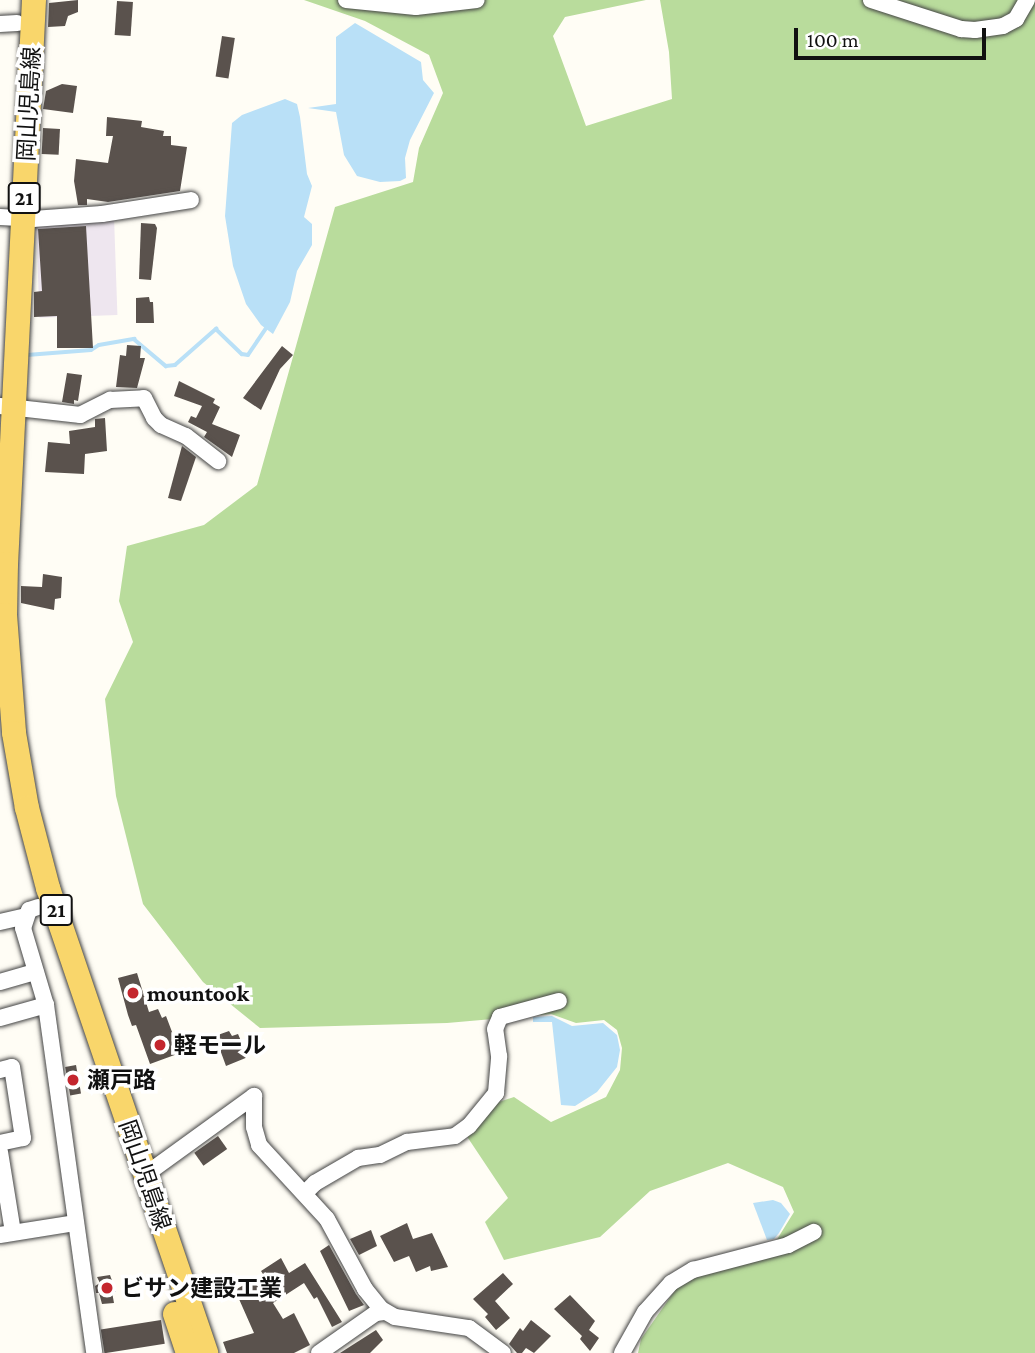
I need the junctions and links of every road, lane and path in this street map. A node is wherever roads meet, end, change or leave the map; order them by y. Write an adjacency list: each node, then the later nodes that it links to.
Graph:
1 (346, 0): 2 (street)
2 (477, 0)
3 (871, 0): 5 (street)
4 (1027, 0): 5 (street)
5 (913, 6)
6 (19, 8): 8 (main road, 岡山児島線 / 21)
7 (191, 200): 8 (street)
8 (10, 217): 9 (main road, 岡山児島線 / 21)
9 (5, 358): 10 (main road, 岡山児島線 / 21)
10 (7, 407): 11 (street); 12 (main road, 岡山児島線 / 21)
11 (218, 461)
12 (5, 485): 14 (main road, 岡山児島線 / 21)
13 (0, 752): 14 (main road, 岡山児島線 / 21)
14 (37, 901): 15 (street); 16 (street); 24 (main road, 岡山児島線 / 21)
15 (0, 922)
16 (36, 972): 17 (street); 19 (street)
17 (0, 982)
18 (559, 1001): 25 (street)
19 (46, 1005): 20 (street); 26 (street)
20 (0, 1017)
21 (0, 1070): 22 (street)
22 (0, 1143)
23 (0, 1152): 28 (street)
24 (135, 1161): 25 (street); 31 (main road, 岡山児島線 / 21); 32 (main road, 岡山児島線 / 21)
25 (304, 1193): 29 (street)
26 (76, 1223): 28 (street); 30 (street)
27 (814, 1232): 35 (street)
28 (7, 1234)
29 (384, 1312): 33 (street); 34 (street)
30 (94, 1353)
31 (188, 1353)
32 (206, 1353)
33 (319, 1353)
34 (503, 1353)
35 (622, 1353)

